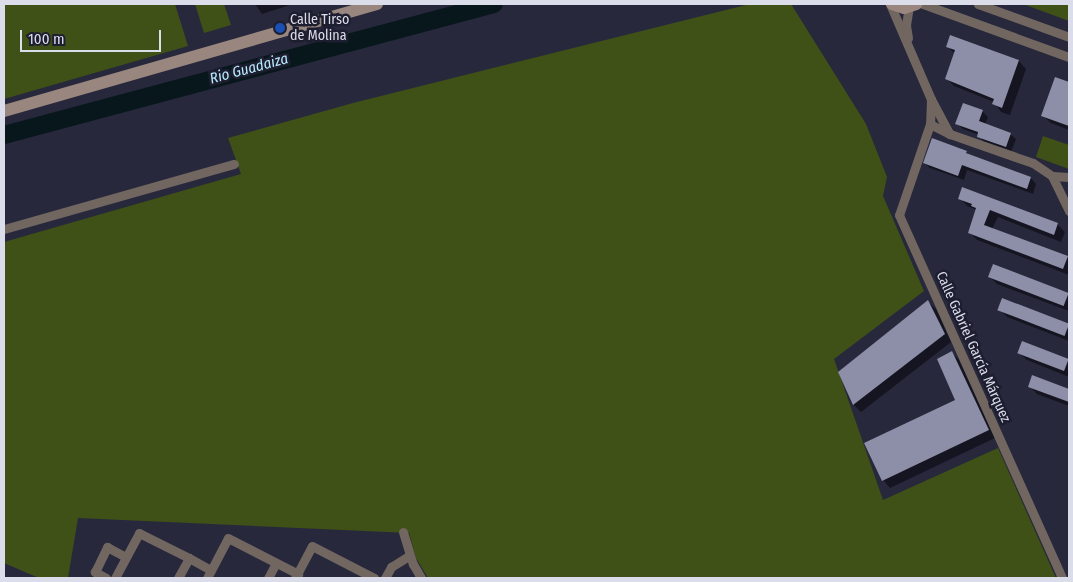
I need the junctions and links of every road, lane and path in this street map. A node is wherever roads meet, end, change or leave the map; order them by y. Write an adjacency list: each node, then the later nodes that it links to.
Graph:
1 (377, 4): 10 (street)
2 (891, 4): 5 (street); 7 (street)
3 (923, 4): 8 (street)
4 (978, 4): 6 (street)
5 (912, 6): 7 (street)
6 (1069, 37)
7 (909, 43): 9 (street)
8 (1069, 57)
9 (932, 99): 11 (street, Calle Gabriel García Márquez); 12 (street)
10 (4, 110)
11 (930, 124): 12 (street); 33 (street, Calle Gabriel García Márquez)
12 (950, 134): 14 (street)
13 (234, 164): 17 (street)
14 (1052, 176): 15 (street); 16 (street)
15 (1069, 177)
16 (1069, 210)
17 (4, 229)
18 (403, 532): 19 (street)
19 (410, 555): 31 (street); 32 (street)
20 (126, 557): 21 (street); 26 (street); 27 (street)
21 (188, 558): 23 (street); 28 (street)
22 (276, 563): 23 (street); 25 (street); 29 (street)
23 (209, 574)
24 (359, 575): 25 (street); 30 (street)
25 (296, 576)
26 (106, 578)
27 (116, 578)
28 (180, 578)
29 (268, 578)
30 (374, 578)
31 (385, 578)
32 (421, 578)
33 (1062, 578)

